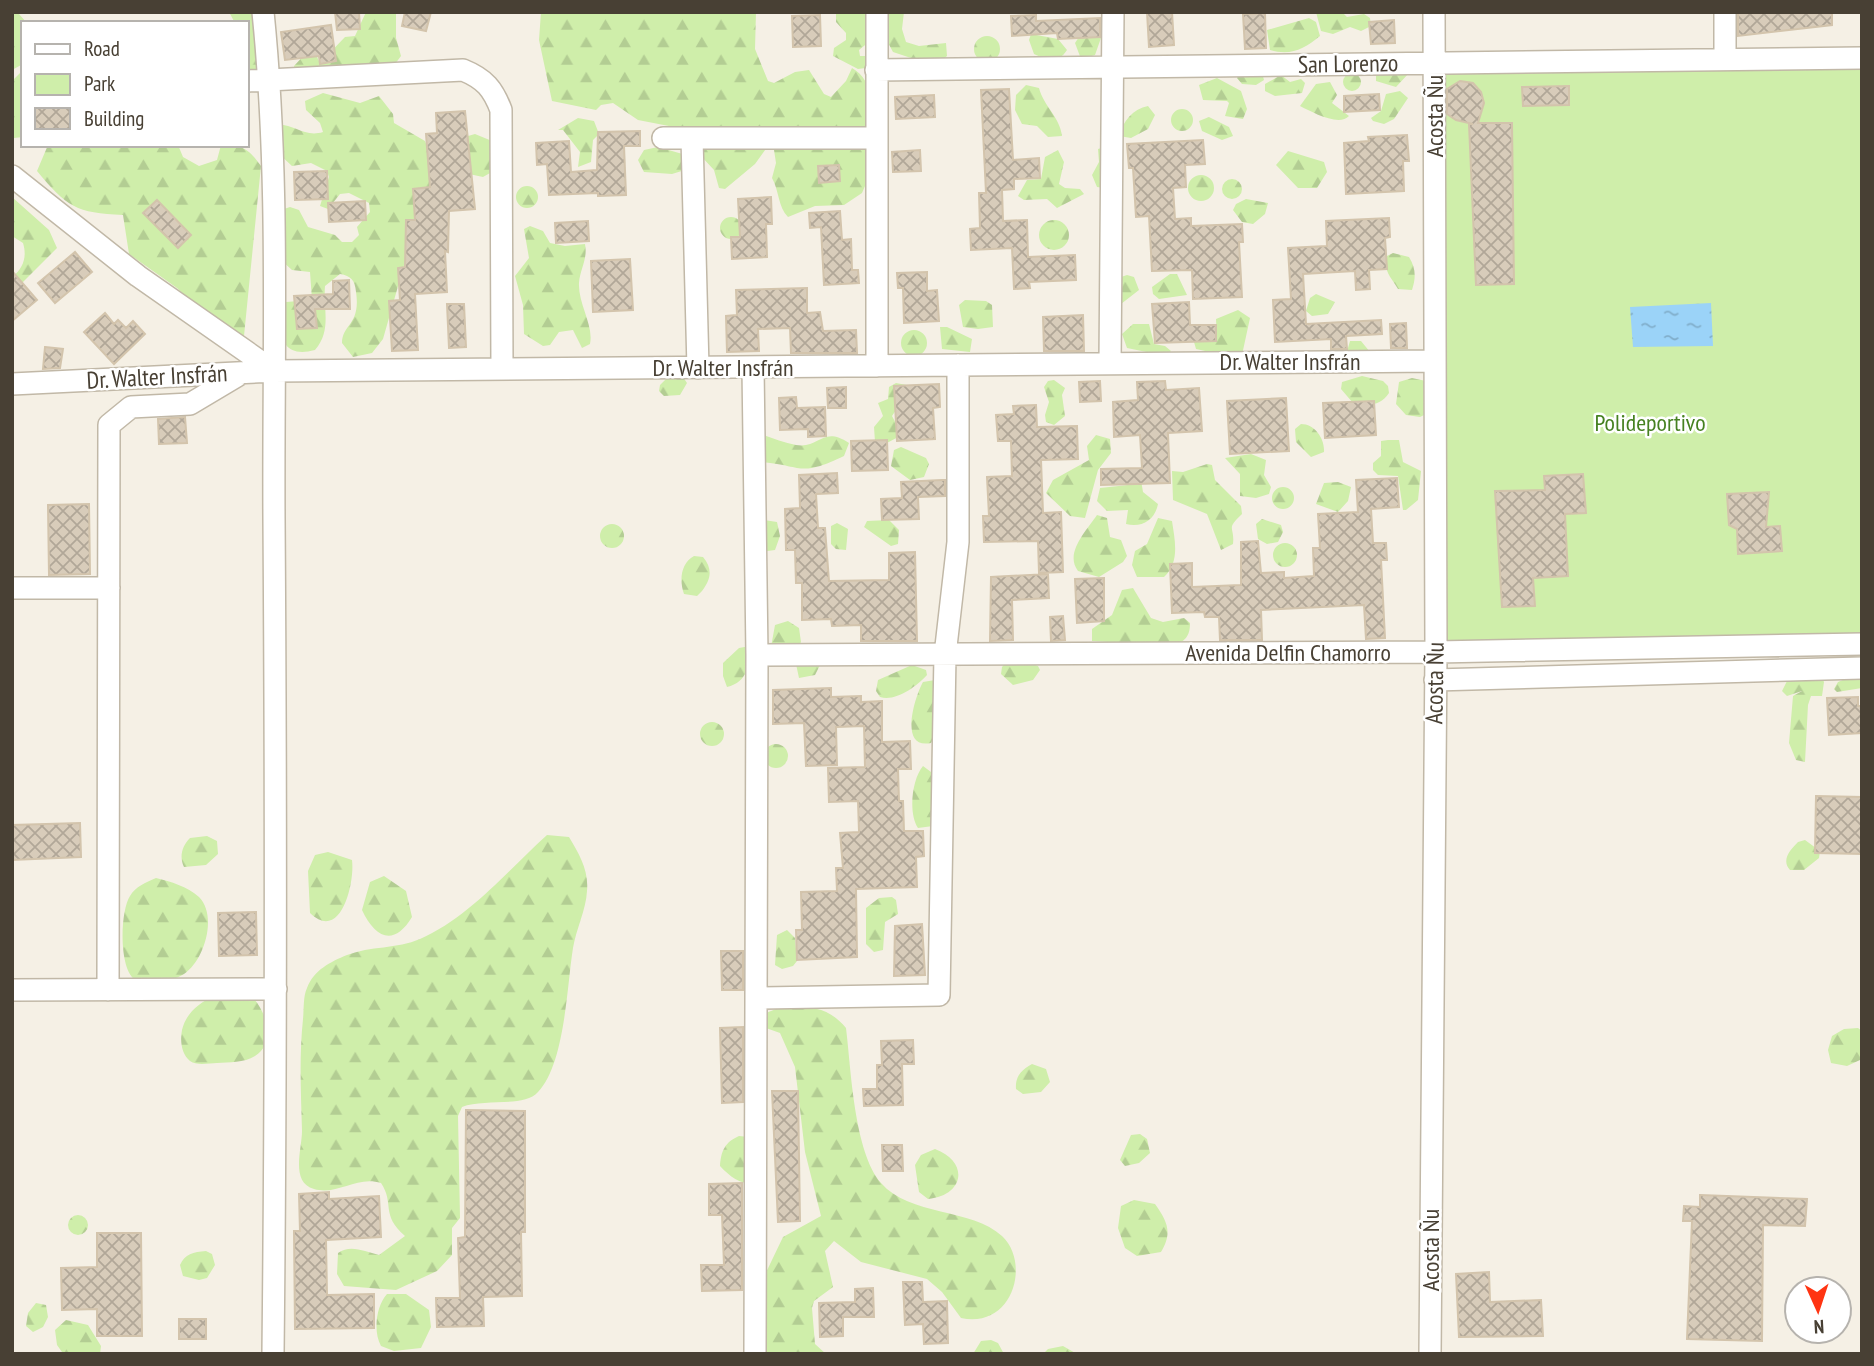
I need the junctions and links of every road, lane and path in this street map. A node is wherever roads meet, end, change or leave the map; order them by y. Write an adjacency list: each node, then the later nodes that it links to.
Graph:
1 (263, 12): 11 (street)
2 (877, 12): 10 (street)
3 (1113, 12): 9 (street)
4 (1434, 12): 8 (street, Acosta Ñu)
5 (1725, 12): 7 (street)
6 (1862, 58): 7 (street, San Lorenzo)
7 (1725, 59): 8 (street, San Lorenzo)
8 (1435, 62): 9 (street, San Lorenzo); 17 (street, Acosta Ñu)
9 (1112, 67): 10 (street, San Lorenzo); 18 (street)
10 (876, 70): 15 (street)
11 (270, 80): 12 (street); 23 (street); 24 (street)
12 (248, 81)
13 (663, 138): 14 (street)
14 (692, 138): 15 (street); 21 (street)
15 (877, 138): 20 (street)
16 (12, 176): 24 (street)
17 (1435, 361): 18 (street, Dr. Walter Insfrán); 30 (street, Acosta Ñu)
18 (1110, 363): 19 (street, Dr. Walter Insfrán)
19 (958, 365): 20 (street, Dr. Walter Insfrán); 31 (street)
20 (877, 366): 22 (street, Dr. Walter Insfrán)
21 (698, 368): 22 (street, Dr. Walter Insfrán); 23 (street, Dr. Walter Insfrán)
22 (753, 368): 32 (street)
23 (502, 369): 24 (street, Dr. Walter Insfrán)
24 (274, 371): 25 (street, Dr. Walter Insfrán); 35 (street)
25 (242, 373): 26 (street, Dr. Walter Insfrán); 28 (street)
26 (12, 384)
27 (12, 588): 28 (street)
28 (109, 588): 37 (street)
29 (1862, 644): 30 (street, Avenida Delfin Chamorro)
30 (1436, 652): 31 (street, Avenida Delfin Chamorro); 34 (street, Acosta Ñu)
31 (945, 655): 32 (street, Avenida Delfin Chamorro); 38 (street)
32 (757, 656): 38 (street)
33 (1862, 668): 34 (street)
34 (1435, 680): 41 (street, Acosta Ñu)
35 (276, 989): 37 (street); 39 (street)
36 (12, 990): 37 (street)
37 (108, 990)
38 (757, 998): 40 (street)
39 (273, 1354)
40 (755, 1354)
41 (1430, 1354)

